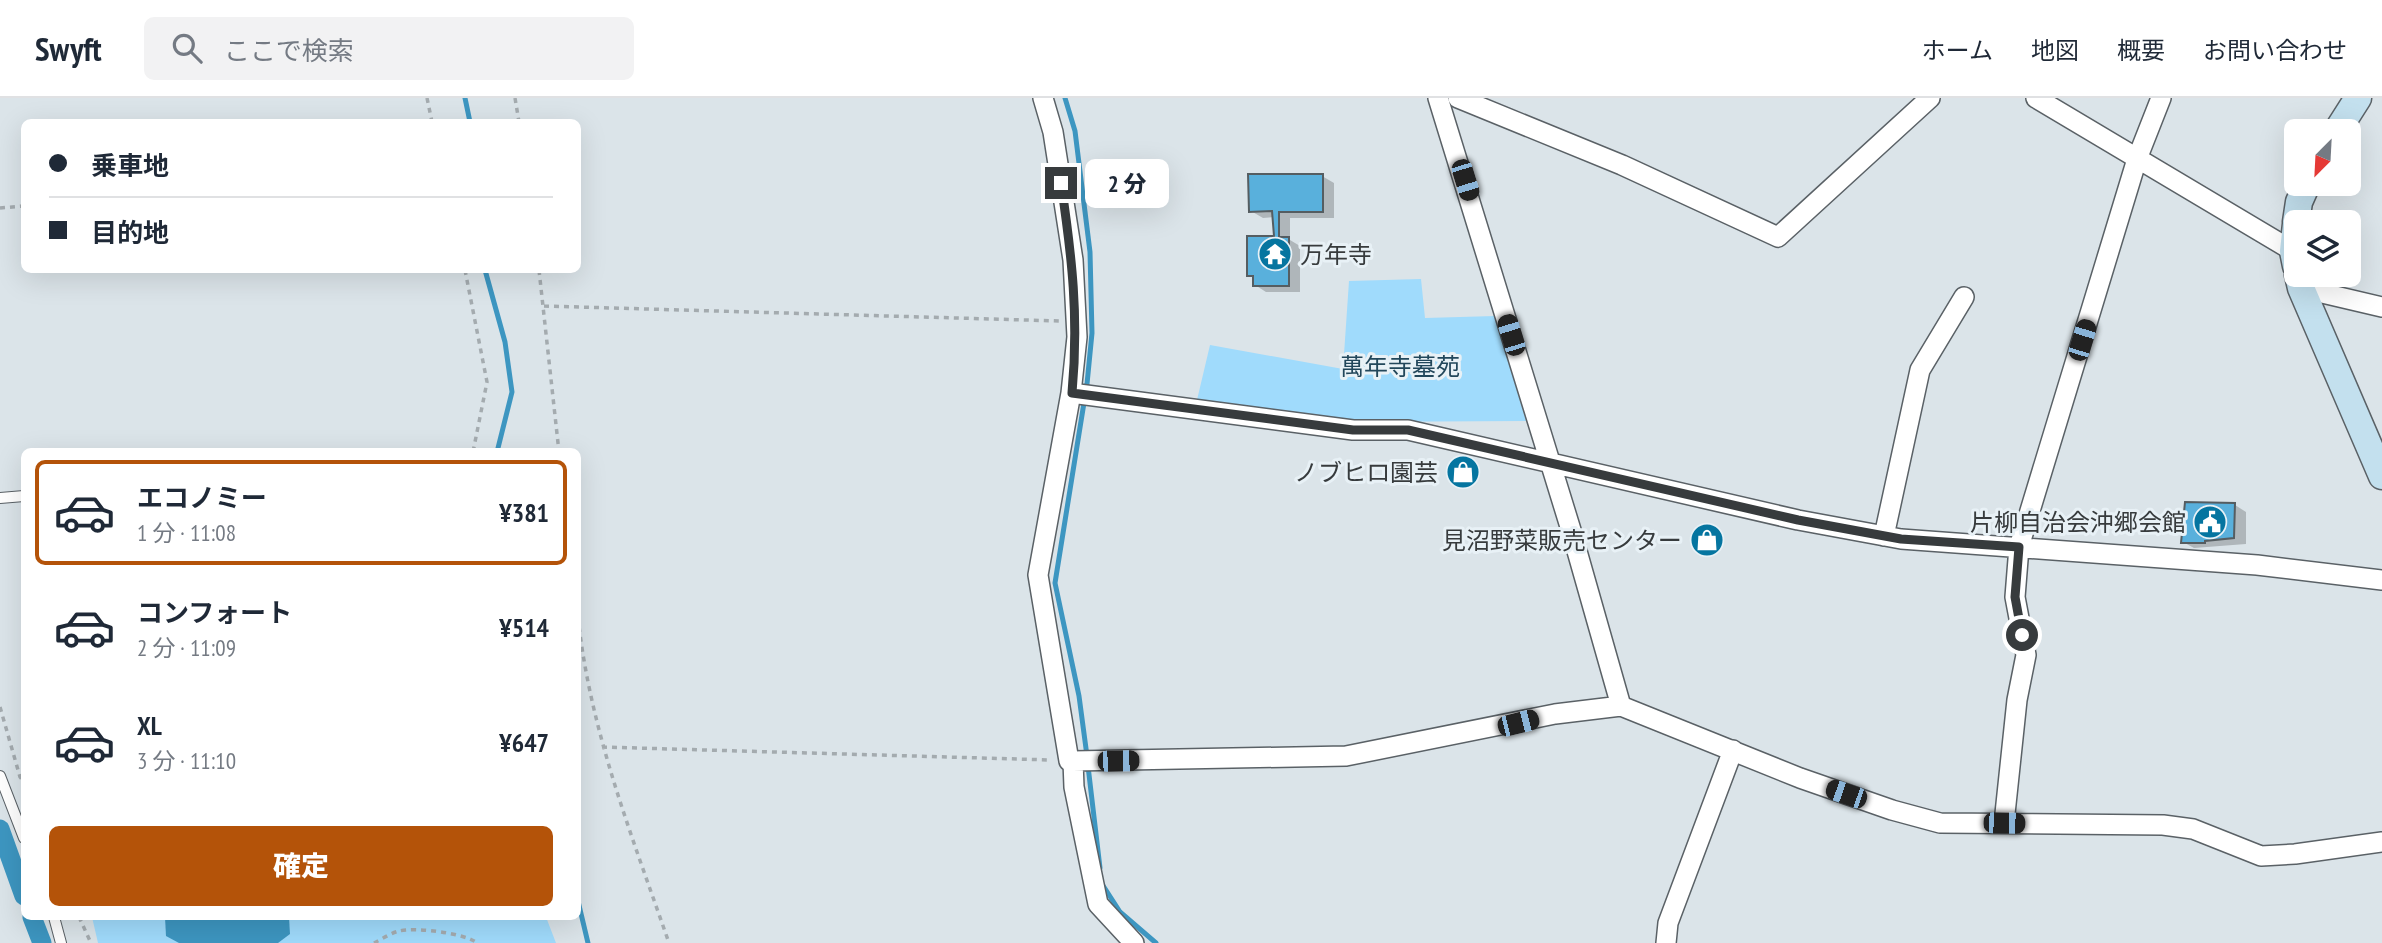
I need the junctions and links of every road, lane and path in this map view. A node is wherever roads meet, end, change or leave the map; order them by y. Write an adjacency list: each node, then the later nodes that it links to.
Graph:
1 (427, 98): 10 (path)
2 (515, 98): 11 (path)
3 (1043, 98): 24 (street)
4 (1438, 98): 28 (street)
5 (1458, 98): 6 (street)
6 (1930, 98)
7 (2036, 98): 13 (street)
8 (2161, 98): 13 (street)
9 (2358, 98): 12 (street)
10 (431, 119)
11 (518, 119)
12 (2345, 119)
13 (2137, 159): 16 (street); 33 (street)
14 (21, 206): 15 (path)
15 (0, 208)
16 (2284, 261)
17 (466, 273): 26 (path)
18 (539, 273): 22 (path)
19 (2304, 287): 29 (street)
20 (2336, 287): 23 (street)
21 (1964, 297): 32 (street)
22 (544, 306): 24 (path); 27 (path)
23 (2382, 307)
24 (1076, 321): 25 (street)
25 (1072, 393): 28 (street); 40 (street)
26 (474, 448)
27 (559, 448)
28 (1550, 464): 32 (street); 36 (street)
29 (2382, 476)
30 (21, 496): 31 (lane)
31 (0, 498)
32 (1884, 536): 33 (street)
33 (2019, 547): 34 (street); 43 (street)
34 (2382, 580)
35 (581, 648): 38 (path)
36 (1621, 706): 39 (street); 53 (street)
37 (0, 707): 42 (path)
38 (602, 747): 40 (path); 52 (path)
39 (1733, 750): 43 (street); 54 (street)
40 (1069, 761)
41 (0, 776): 44 (lane)
42 (21, 778)
43 (2004, 823): 45 (street)
44 (21, 830)
45 (2382, 842)
46 (55, 920): 48 (lane)
47 (80, 920): 49 (path)
48 (61, 943)
49 (91, 943)
50 (374, 943): 51 (path)
51 (477, 943)
52 (669, 943)
53 (1134, 943)
54 (1666, 943)

